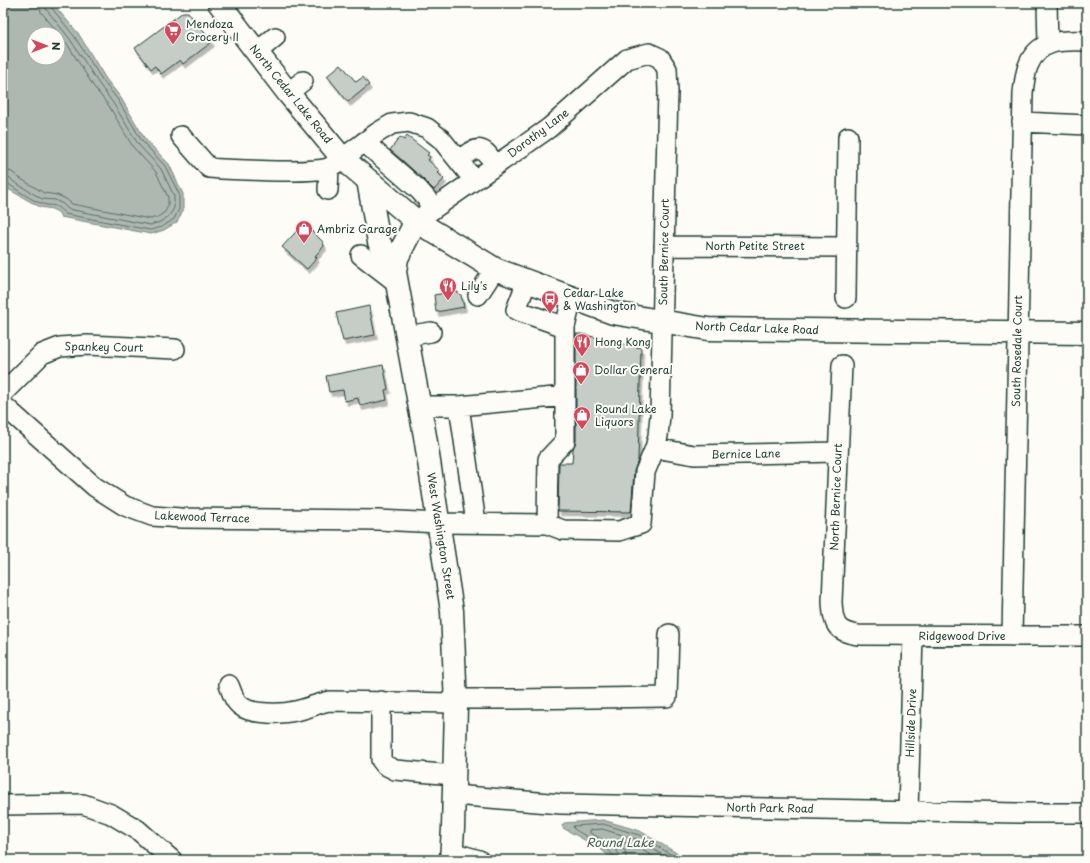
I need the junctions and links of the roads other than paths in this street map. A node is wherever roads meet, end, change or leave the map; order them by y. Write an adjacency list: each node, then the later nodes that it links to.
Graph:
1 (219, 3): 6 (main road, North Cedar Lake Road)
2 (1047, 3): 5 (street)
3 (275, 37): 6 (street)
4 (1087, 41): 5 (street)
5 (1048, 44): 8 (street, South Rosedale Court)
6 (257, 52): 14 (main road, North Cedar Lake Road)
7 (660, 58): 15 (street, Dorothy Lane); 20 (street, South Bernice Court)
8 (1022, 122): 9 (street); 32 (street, South Rosedale Court)
9 (1087, 125)
10 (181, 136): 14 (street)
11 (848, 137): 21 (street)
12 (364, 142): 13 (street); 14 (street); 19 (street)
13 (458, 161): 15 (street); 17 (street)
14 (335, 163): 16 (main road, North Cedar Lake Road); 18 (street)
15 (496, 165): 17 (street, Dorothy Lane)
16 (368, 180): 19 (main road, North Cedar Lake Road); 24 (main road)
17 (474, 180): 19 (street, Dorothy Lane)
18 (328, 190)
19 (424, 215): 23 (main road, North Cedar Lake Road); 24 (main road, West Washington Street)
20 (664, 246): 21 (street, North Petite Street); 29 (street, South Bernice Court)
21 (846, 247): 28 (street)
22 (361, 255): 24 (street)
23 (495, 269): 25 (main road, North Cedar Lake Road); 26 (street)
24 (395, 277): 34 (main road, West Washington Street)
25 (527, 281): 27 (main road, North Cedar Lake Road); 30 (street)
26 (478, 295)
27 (572, 298): 29 (main road, North Cedar Lake Road); 30 (street)
28 (846, 298)
29 (662, 321): 32 (main road, North Cedar Lake Road); 42 (street, South Bernice Court)
30 (566, 327): 38 (street)
31 (431, 332): 34 (street)
32 (1018, 332): 33 (main road, North Cedar Lake Road); 50 (street, South Rosedale Court)
33 (1087, 333)
34 (406, 336): 40 (main road, West Washington Street)
35 (175, 349): 37 (street, Spankey Court)
36 (842, 365): 43 (street, North Bernice Court)
37 (3, 392)
38 (565, 396): 41 (street); 46 (street)
39 (3, 406): 44 (street, Lakewood Terrace)
40 (420, 406): 41 (street); 44 (main road, West Washington Street)
41 (459, 406): 45 (street)
42 (654, 448): 43 (street, Bernice Lane); 46 (street, South Bernice Court)
43 (838, 452): 47 (street, North Bernice Court)
44 (439, 523): 45 (street, Lakewood Terrace); 54 (main road, West Washington Street)
45 (476, 523): 46 (street, Lakewood Terrace)
46 (546, 524)
47 (838, 627): 49 (street, Ridgewood Drive)
48 (668, 634): 54 (street)
49 (914, 636): 50 (street, Ridgewood Drive); 57 (street, Hillside Drive)
50 (1012, 636): 51 (street, Ridgewood Drive)
51 (1087, 636)
52 (229, 685): 53 (street)
53 (381, 701): 54 (street); 55 (street, North Park Road)
54 (456, 701): 55 (main road, West Washington Street)
55 (454, 785): 57 (street, North Park Road); 59 (main road, West Washington Street)
56 (3, 805): 60 (street)
57 (908, 811): 58 (street, North Park Road)
58 (1087, 813)
59 (451, 856): 61 (street)
60 (172, 860)
61 (479, 860)

